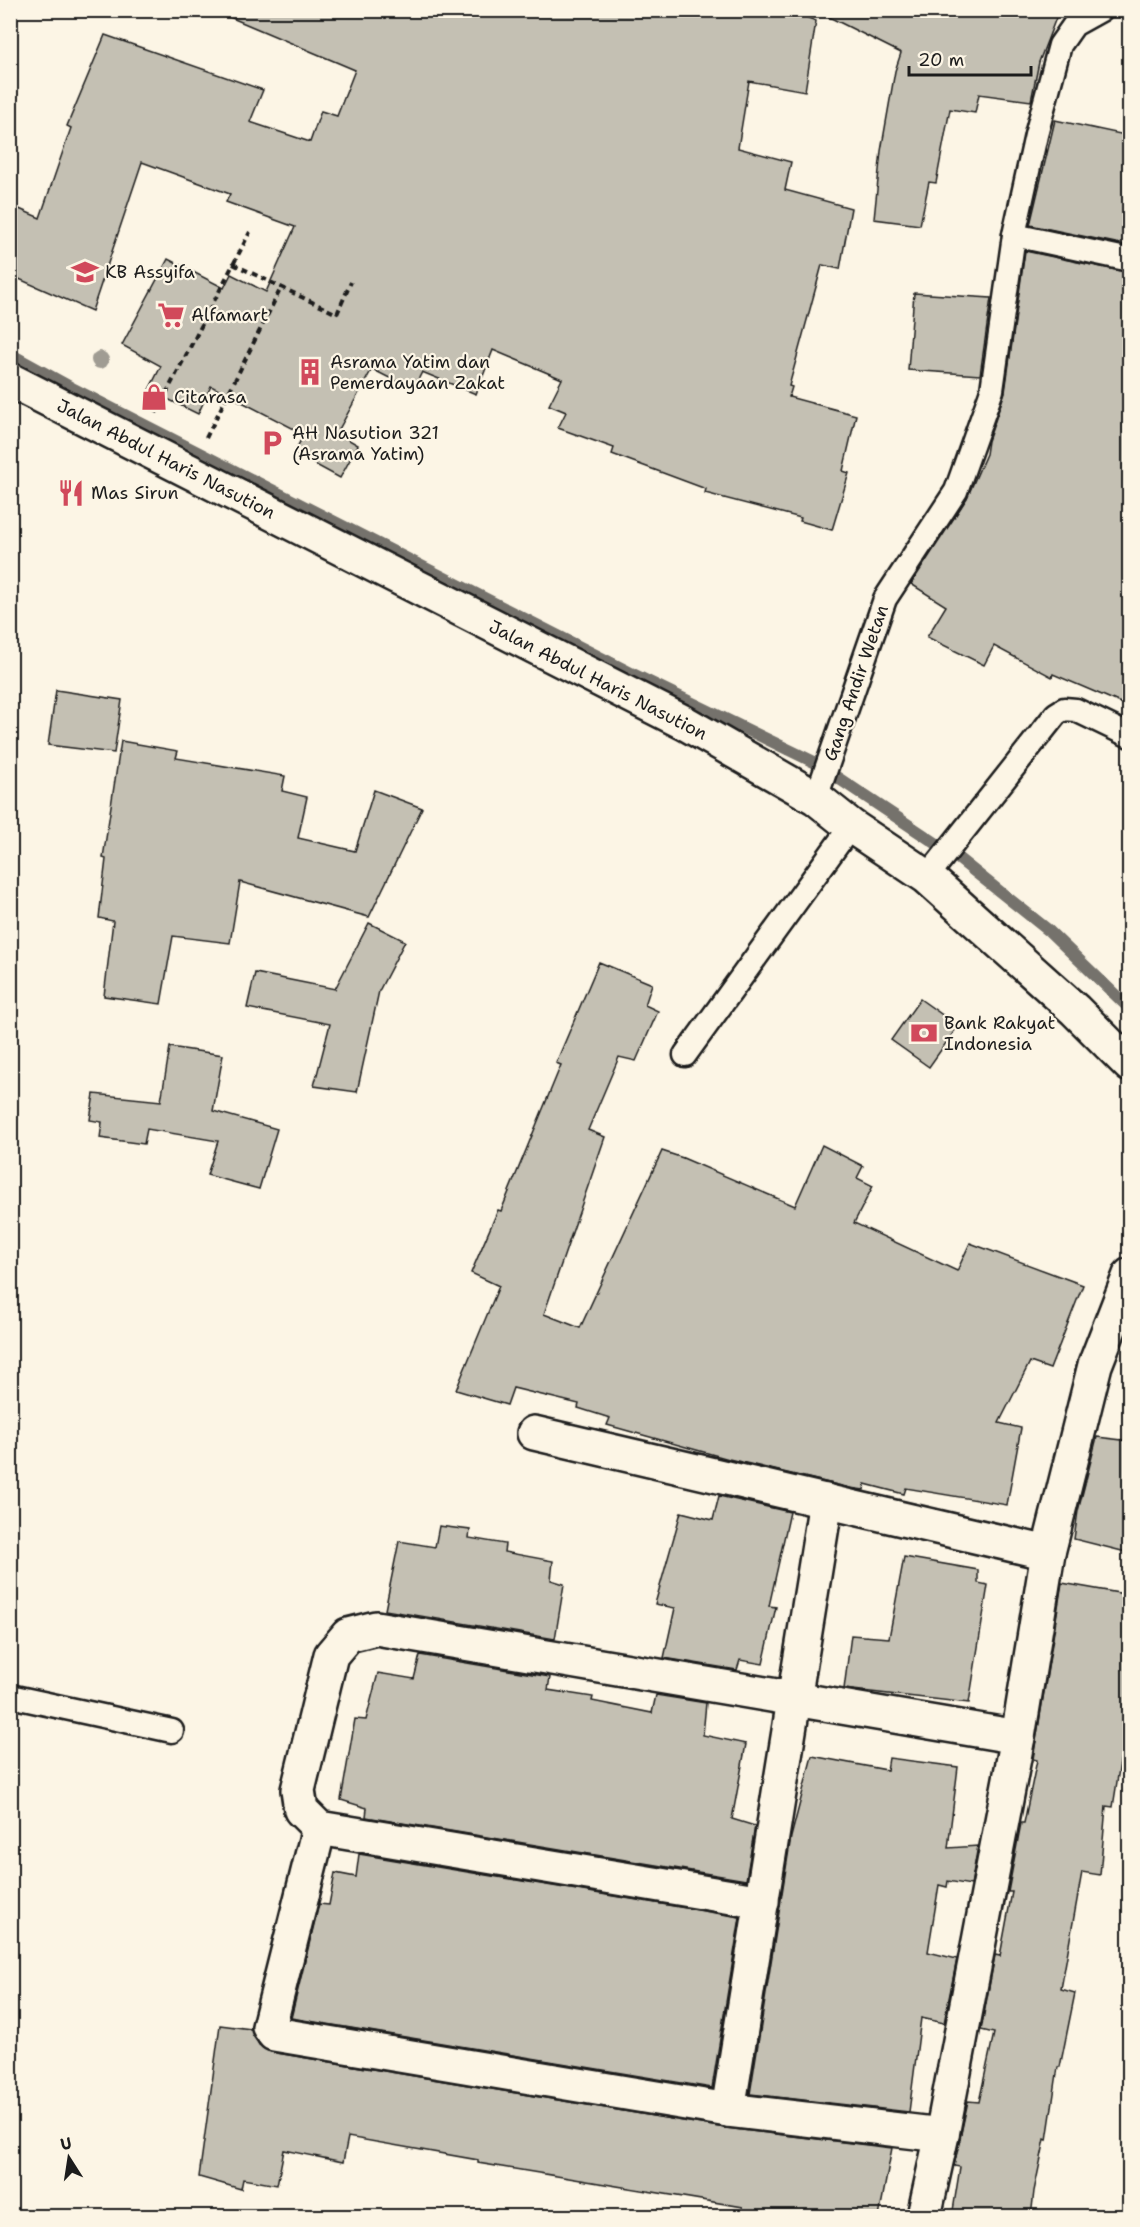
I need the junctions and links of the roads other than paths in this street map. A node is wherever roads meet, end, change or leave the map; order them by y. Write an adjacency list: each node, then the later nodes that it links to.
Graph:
1 (1101, 10): 2 (lane, Gang Andir Wetan)
2 (1014, 235): 3 (lane); 6 (lane, Gang Andir Wetan)
3 (1130, 260)
4 (10, 380): 6 (main road, Jalan Abdul Haris Nasution)
5 (1130, 736): 8 (lane)
6 (804, 791): 7 (main road, Jalan Abdul Haris Nasution)
7 (851, 826): 8 (main road, Jalan Abdul Haris Nasution); 9 (lane)
8 (927, 877): 10 (main road, Jalan Abdul Haris Nasution)
9 (686, 1055)
10 (1130, 1065)
11 (1130, 1275): 14 (main road)
12 (534, 1433): 13 (main road)
13 (826, 1501): 14 (main road); 16 (main road)
14 (1048, 1553): 18 (main road)
15 (10, 1696): 17 (lane)
16 (795, 1699): 18 (main road); 19 (main road); 20 (main road)
17 (172, 1731)
18 (1018, 1737): 22 (main road)
19 (319, 1828): 20 (main road); 21 (main road)
20 (762, 1902): 21 (main road)
21 (728, 2110): 22 (main road)
22 (942, 2135): 23 (main road)
23 (924, 2217)

